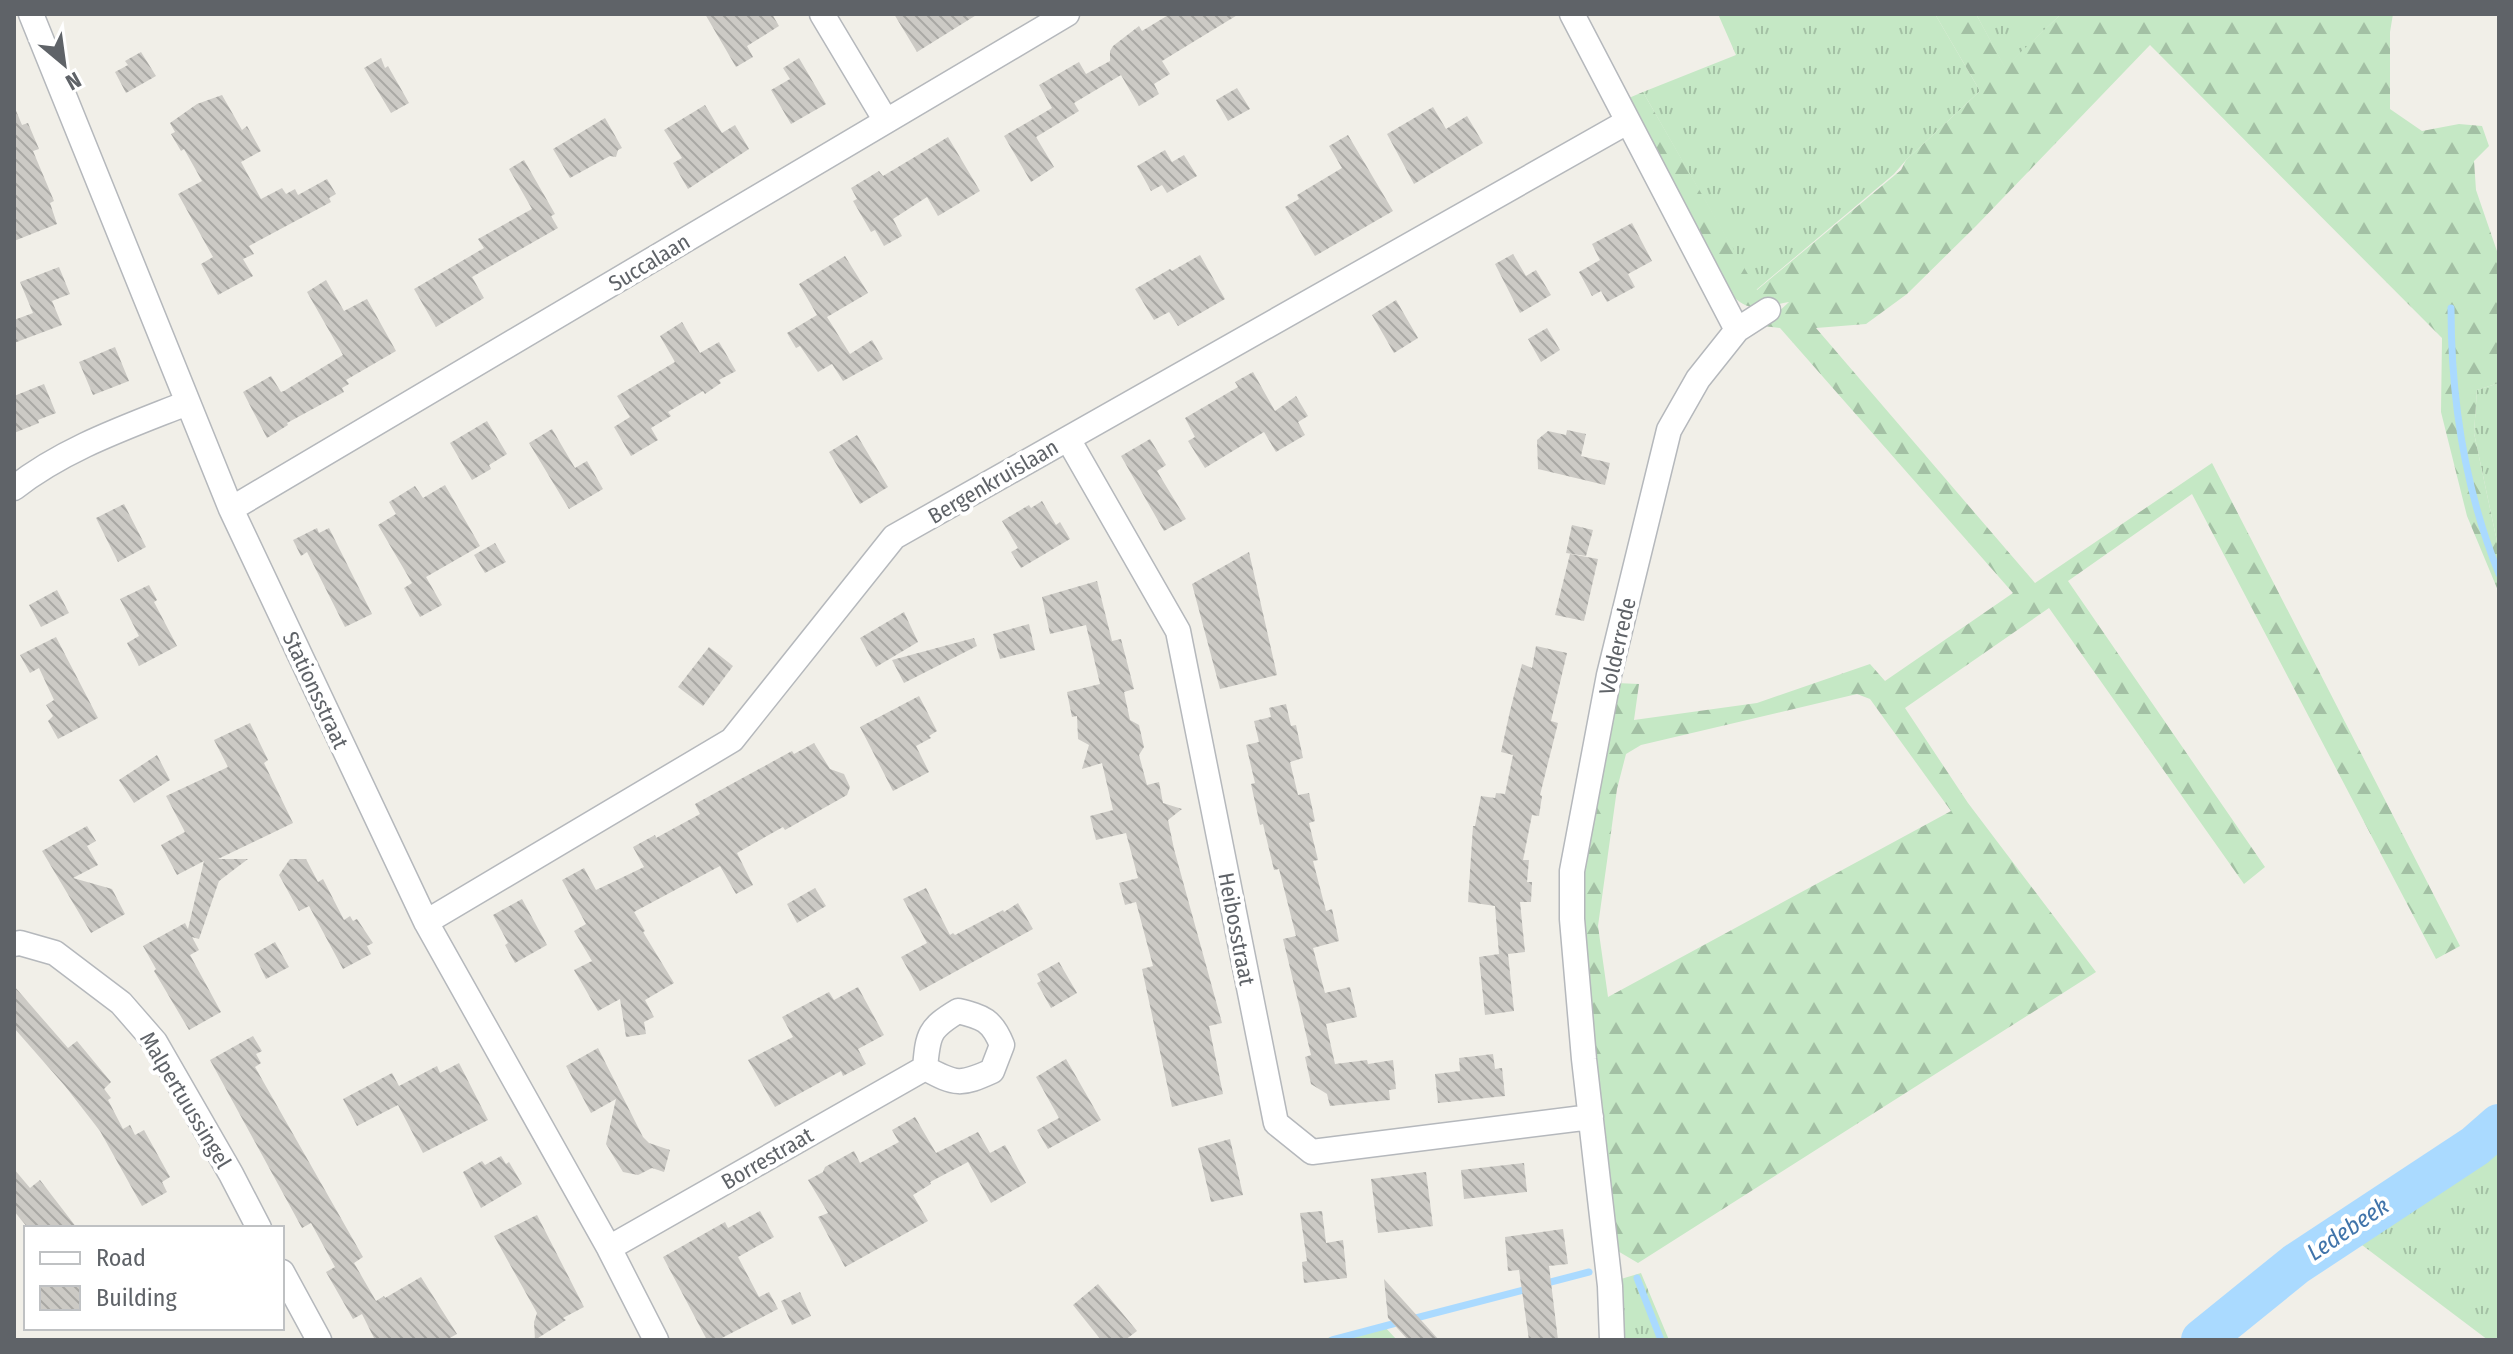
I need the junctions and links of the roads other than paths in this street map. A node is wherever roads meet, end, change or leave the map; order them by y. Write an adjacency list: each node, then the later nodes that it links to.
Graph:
1 (31, 14): 9 (street, Stationsstraat)
2 (822, 14): 5 (street)
3 (1067, 14): 5 (street, Succalaan)
4 (1572, 14): 6 (street)
5 (886, 121): 12 (street, Succalaan)
6 (1627, 122): 8 (street); 10 (street, Bergenkruislaan)
7 (1768, 310): 8 (street, Volderrede)
8 (1737, 330): 16 (street, Volderrede)
9 (187, 403): 11 (street); 12 (street, Stationsstraat)
10 (1068, 439): 13 (street, Bergenkruislaan); 16 (street, Heibosstraat)
11 (14, 488)
12 (231, 509): 13 (street, Stationsstraat)
13 (426, 922): 18 (street, Stationsstraat)
14 (14, 944): 17 (street, Malpertuussingel)
15 (925, 1068): 18 (street, Borrestraat)
16 (1591, 1117): 22 (street, Volderrede)
17 (258, 1226)
18 (609, 1248): 21 (street, Stationsstraat)
19 (284, 1276): 20 (street)
20 (319, 1340)
21 (656, 1340)
22 (1612, 1340)

